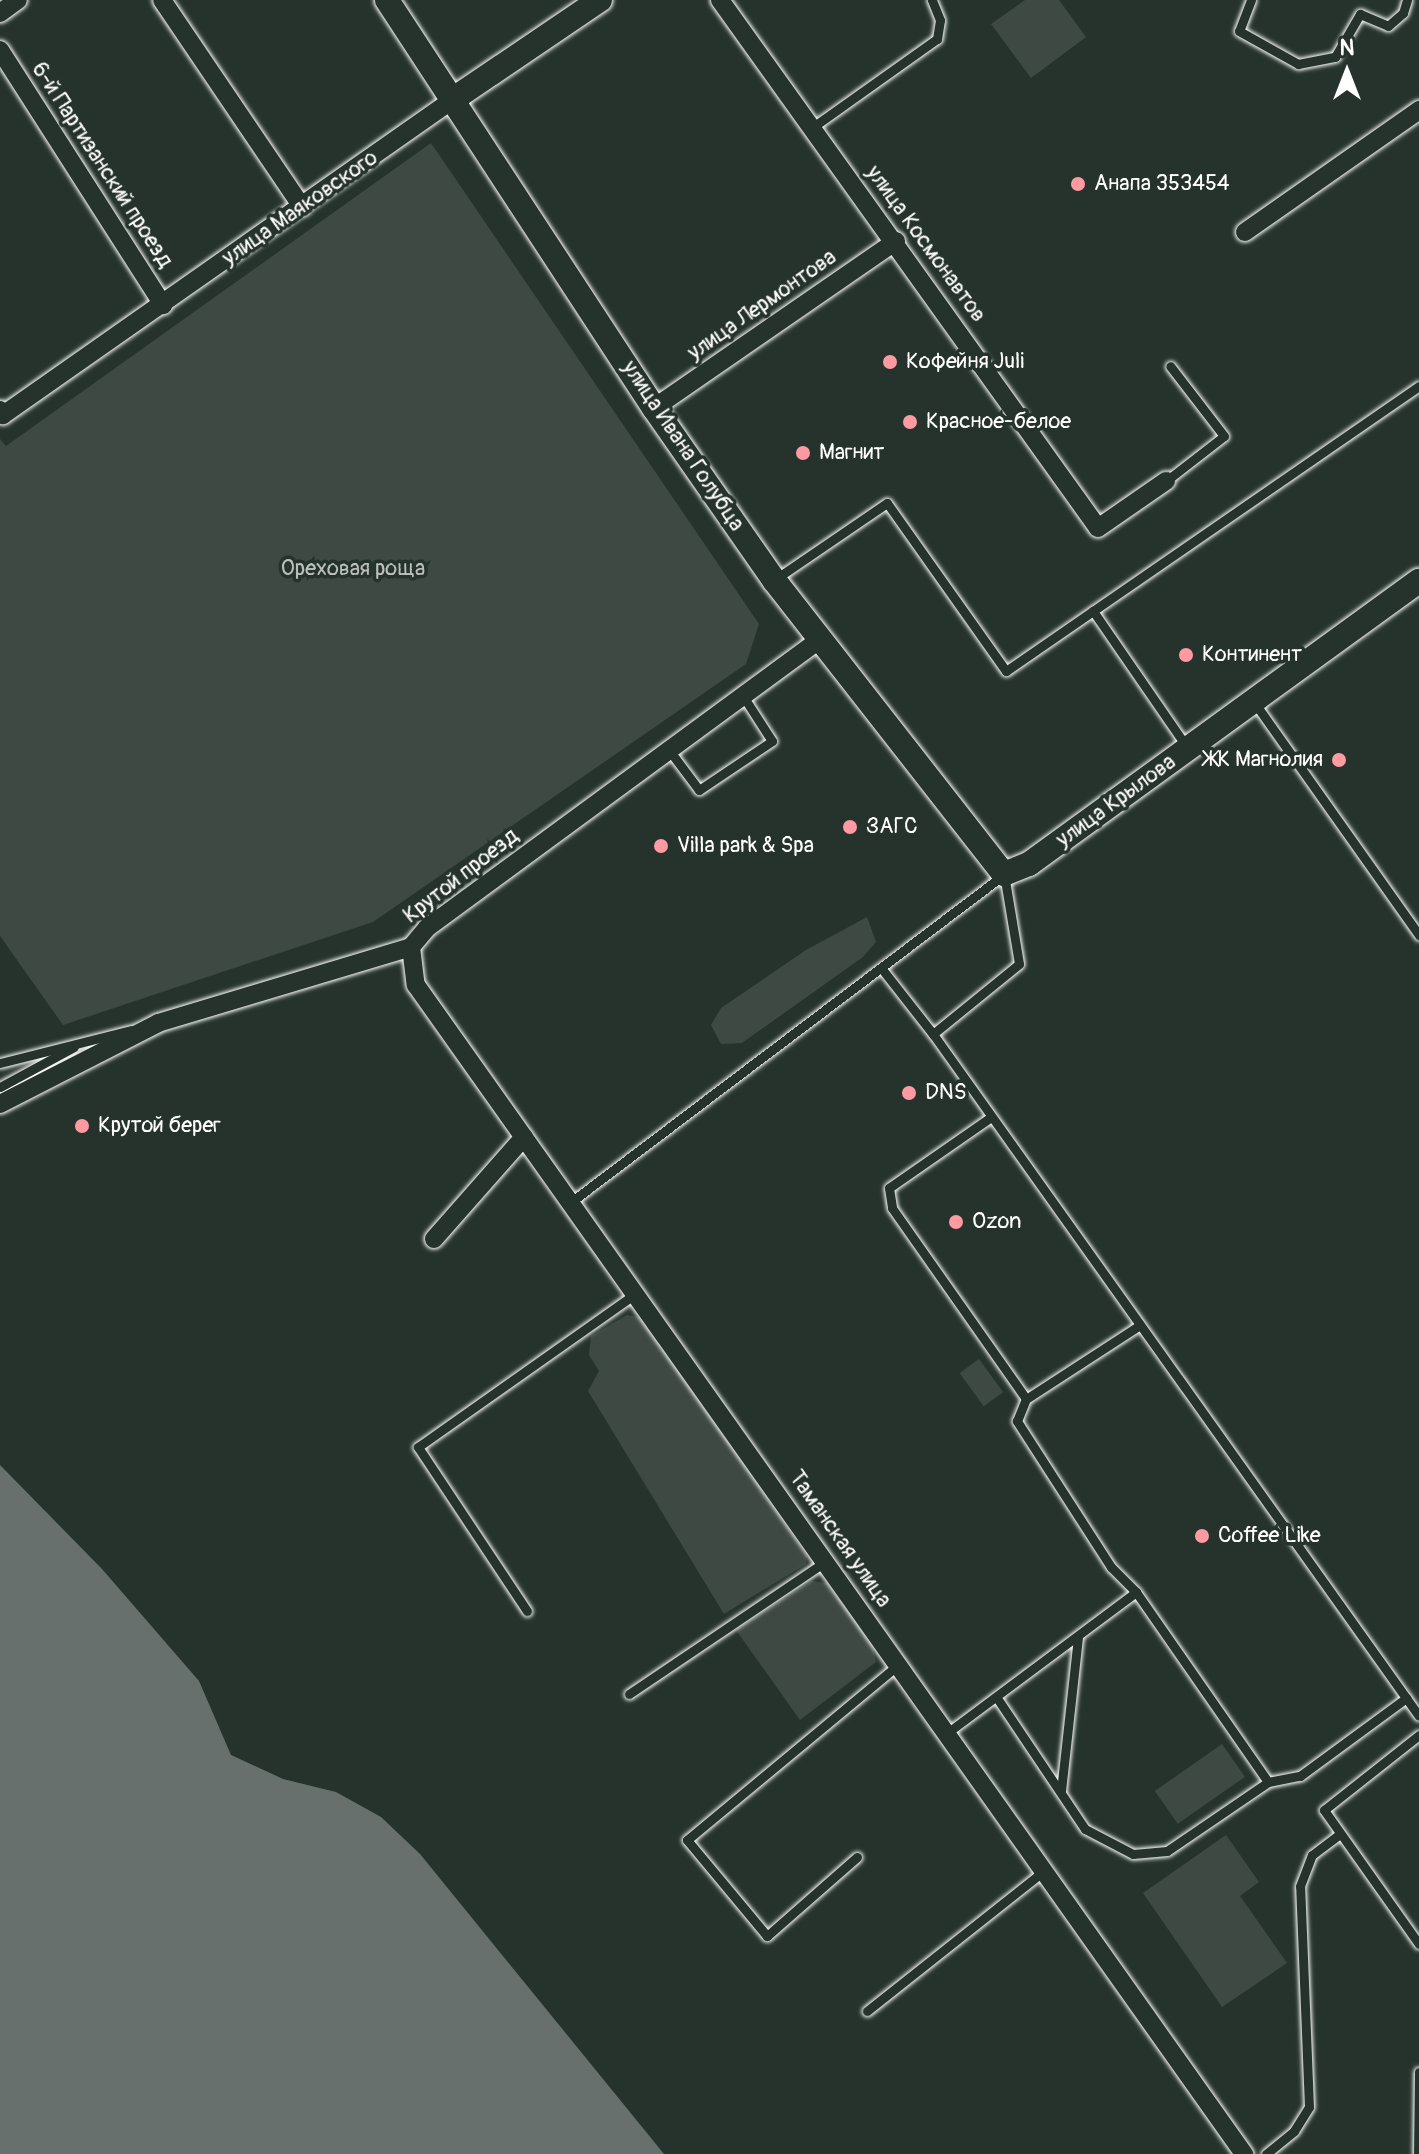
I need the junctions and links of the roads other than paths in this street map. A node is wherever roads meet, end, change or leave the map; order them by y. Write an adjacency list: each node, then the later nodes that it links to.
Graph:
1 (18, 0): 9 (street)
2 (162, 0): 14 (street)
3 (387, 0): 11 (street, улица Ивана Голубца)
4 (600, 0): 11 (street, улица Маяковского)
5 (720, 0): 13 (street, улица Космонавтов)
6 (932, 0): 13 (lane)
7 (1251, 0): 8 (lane)
8 (1407, 0)
9 (0, 13)
10 (0, 50): 17 (street, 6-й Партизанский проезд)
11 (455, 98): 14 (street, улица Маяковского); 20 (street, улица Ивана Голубца)
12 (1419, 110): 15 (street)
13 (813, 127): 16 (street, улица Космонавтов)
14 (302, 207): 17 (street, улица Маяковского)
15 (1245, 232)
16 (896, 241): 20 (street, улица Лермонтова); 22 (street, улица Космонавтов)
17 (163, 305): 21 (street, улица Маяковского)
18 (1170, 366): 22 (lane)
19 (1419, 386): 25 (lane)
20 (654, 408): 23 (street, улица Ивана Голубца)
21 (1, 414)
22 (1166, 481)
23 (774, 580): 25 (lane); 26 (street, улица Ивана Голубца)
24 (1419, 581): 28 (street, улица Крылова)
25 (1093, 611): 29 (lane)
26 (820, 639): 27 (street, Крутой проезд); 31 (street, улица Ивана Голубца)
27 (743, 696): 30 (street, Крутой проезд); 30 (lane)
28 (1254, 702): 29 (street, улица Крылова); 32 (lane)
29 (1188, 749): 31 (street, улица Крылова)
30 (669, 750): 33 (street, Крутой проезд)
31 (1004, 874): 34 (lane); 36 (lane)
32 (1419, 935)
33 (411, 947): 35 (street, Крутой проезд); 42 (street, Таманская улица)
34 (882, 969): 36 (lane); 43 (lane)
35 (158, 1023): 37 (lane); 40 (street, Крутой проезд)
36 (933, 1034): 41 (lane)
37 (81, 1042): 38 (lane); 39 (lane)
38 (0, 1063)
39 (0, 1087)
40 (0, 1104)
41 (991, 1117): 46 (lane); 47 (lane)
42 (524, 1137): 43 (street, Таманская улица); 44 (street)
43 (571, 1202): 45 (street, Таманская улица)
44 (434, 1239)
45 (636, 1293): 48 (street, Таманская улица); 50 (lane)
46 (1140, 1325): 47 (lane); 55 (lane)
47 (1026, 1399): 49 (lane)
48 (826, 1561): 52 (street, Таманская улица); 53 (lane)
49 (1136, 1592): 51 (lane); 59 (lane)
50 (527, 1611)
51 (1078, 1636): 54 (lane); 60 (lane)
52 (899, 1664): 57 (street, Таманская улица); 62 (lane)
53 (629, 1694)
54 (997, 1698): 57 (lane); 60 (lane)
55 (1406, 1698): 56 (lane); 59 (lane)
56 (1419, 1716)
57 (947, 1733): 63 (street, Таманская улица)
58 (1419, 1735): 61 (lane)
59 (1268, 1782): 60 (lane)
60 (1061, 1791)
61 (1340, 1834): 64 (lane); 68 (lane)
62 (857, 1857)
63 (1045, 1870): 65 (lane); 67 (street, Таманская улица)
64 (1419, 1944)
65 (867, 2011)
66 (1419, 2072): 69 (lane)
67 (1244, 2154)
68 (1266, 2154)
69 (1418, 2154)

